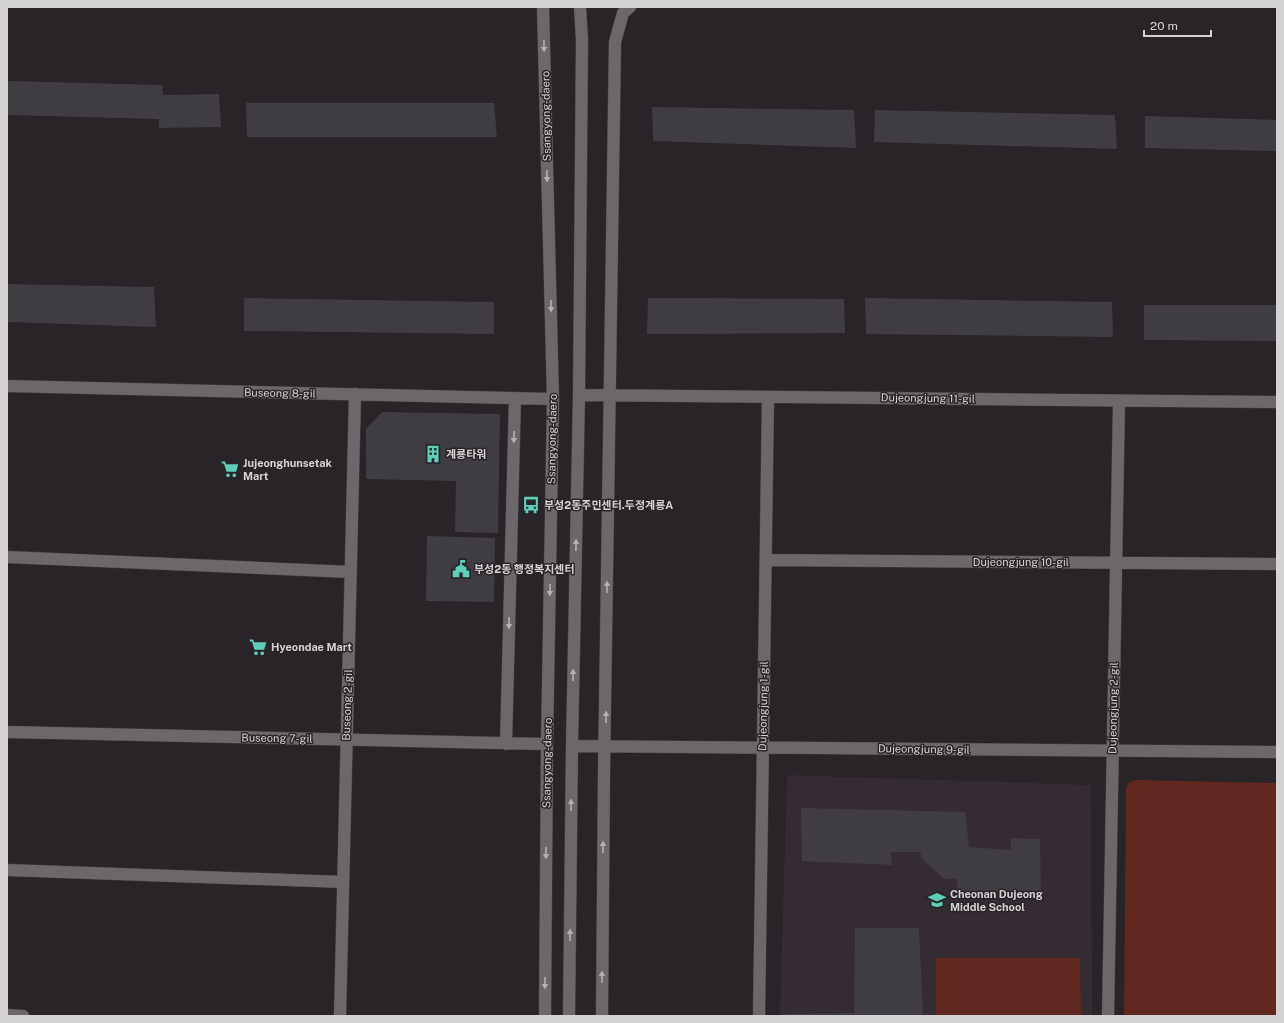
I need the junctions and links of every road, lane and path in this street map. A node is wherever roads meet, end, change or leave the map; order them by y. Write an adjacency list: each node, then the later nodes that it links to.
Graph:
1 (543, 7): 10 (street, Ssangyong-daero, one-way to 10)
2 (580, 7): 6 (street)
3 (630, 7): 7 (street)
4 (7, 386): 5 (street, Buseong 8-gil)
5 (356, 394): 9 (street, Buseong 8-gil); 17 (street, Buseong 2-gil)
6 (579, 395): 7 (street, Dujeongjung 11-gil); 22 (street, one-way to 6)
7 (610, 395): 8 (street, Dujeongjung 11-gil); 23 (street, one-way to 7)
8 (768, 397): 11 (street, Dujeongjung 11-gil); 14 (street, Dujeongjung 1-gil)
9 (515, 398): 10 (street, Buseong 8-gil); 20 (street, one-way to 20)
10 (553, 399): 21 (street, Ssangyong-daero, one-way to 21)
11 (1119, 400): 12 (street, Dujeongjung 11-gil); 15 (street, Dujeongjung 2-gil)
12 (1277, 402)
13 (7, 557): 17 (street)
14 (766, 560): 15 (street, Dujeongjung 10-gil); 24 (street, Dujeongjung 1-gil)
15 (1116, 562): 16 (street, Dujeongjung 10-gil); 25 (street, Dujeongjung 2-gil)
16 (1277, 564)
17 (351, 572): 19 (street, Buseong 2-gil)
18 (7, 732): 19 (street, Buseong 7-gil)
19 (346, 740): 20 (street, Buseong 7-gil); 28 (street, Buseong 2-gil)
20 (506, 744): 21 (street, Buseong 7-gil)
21 (547, 744): 32 (street, Ssangyong-daero, one-way to 32)
22 (572, 746): 23 (street, Dujeongjung 9-gil); 33 (street, one-way to 22)
23 (606, 746): 24 (street, Dujeongjung 9-gil); 34 (street, one-way to 23)
24 (763, 747): 25 (street, Dujeongjung 9-gil); 35 (street, Dujeongjung 1-gil)
25 (1113, 750): 26 (street, Dujeongjung 9-gil); 36 (street, Dujeongjung 2-gil)
26 (1277, 752)
27 (7, 870): 28 (street)
28 (343, 882): 31 (street, Buseong 2-gil)
29 (7, 1016): 30 (street)
30 (23, 1016)
31 (340, 1016)
32 (545, 1016)
33 (569, 1016)
34 (602, 1016)
35 (759, 1016)
36 (1108, 1016)

